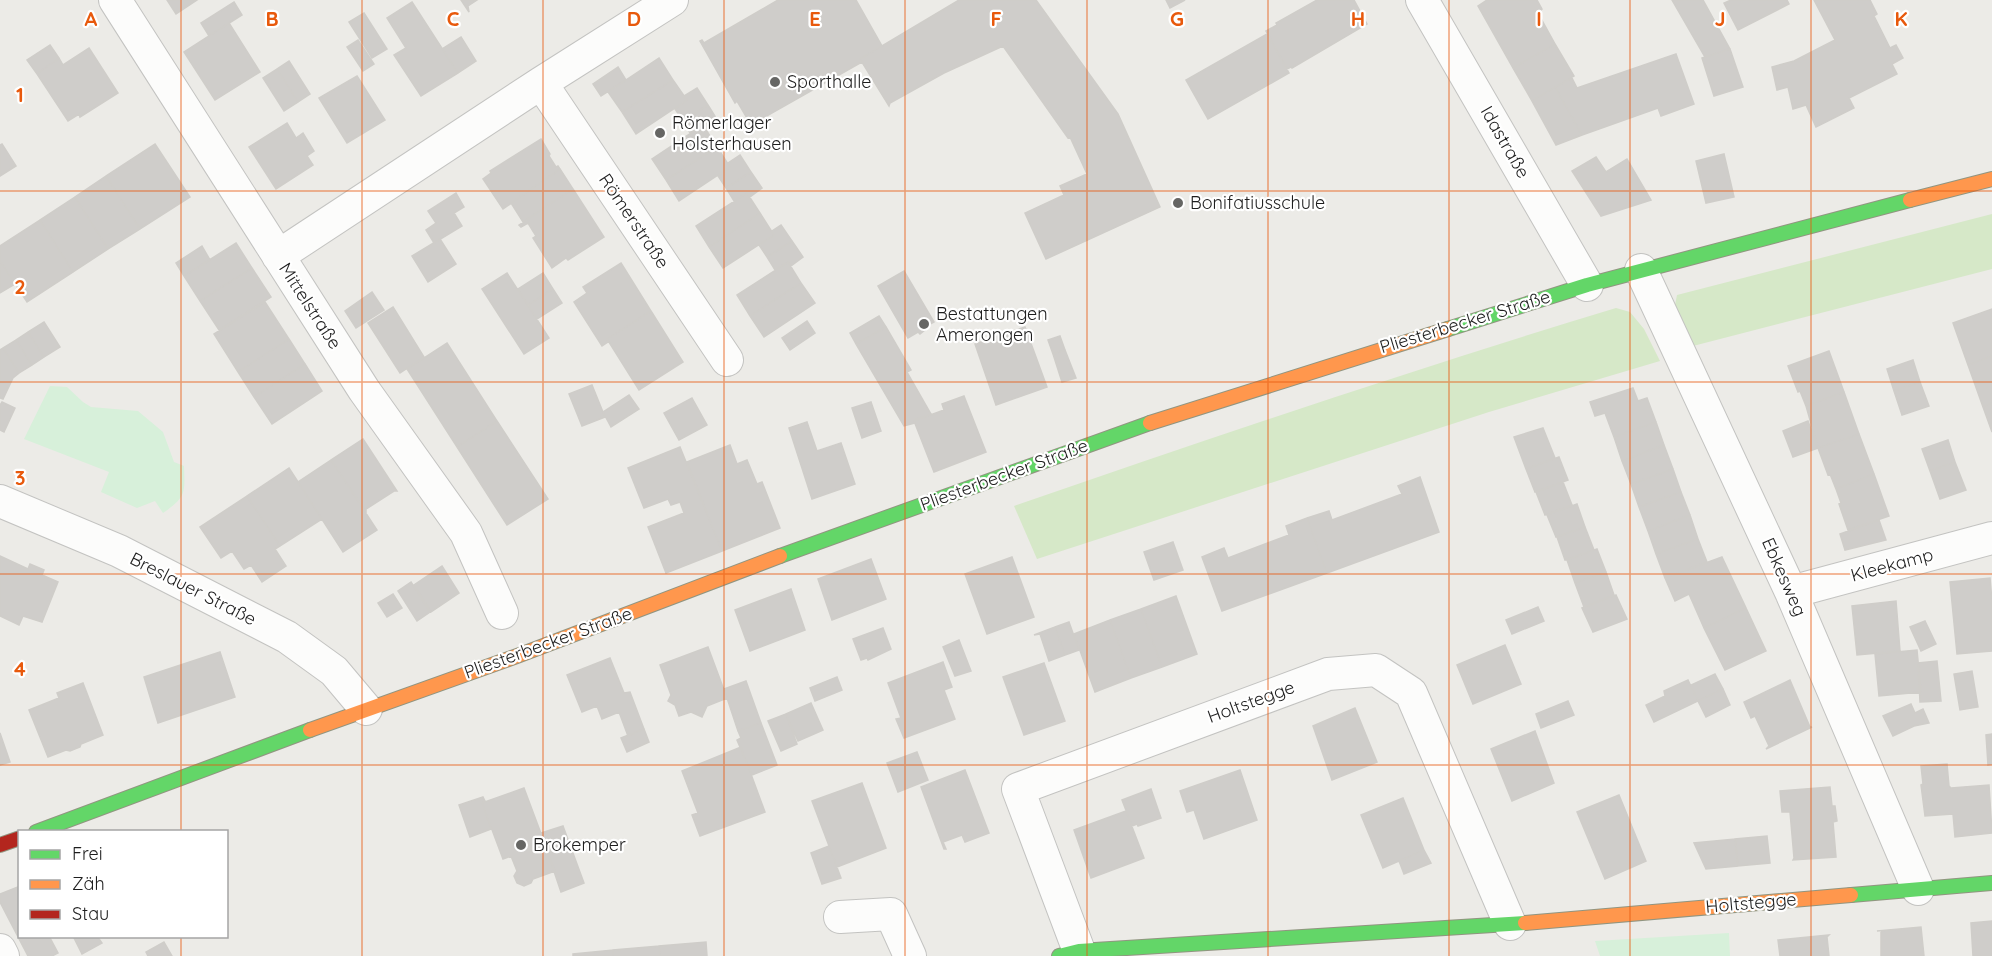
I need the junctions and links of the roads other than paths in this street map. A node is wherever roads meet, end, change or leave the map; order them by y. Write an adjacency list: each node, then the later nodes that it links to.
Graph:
1 (115, 0): 6 (street, Mittelstraße)
2 (672, 0): 4 (street)
3 (1422, 0): 8 (street, Idastraße)
4 (541, 82): 6 (street); 9 (street, Römerstraße)
5 (1992, 178): 7 (main road, Pliesterbecker Straße)
6 (278, 256): 13 (street, Mittelstraße)
7 (1641, 270): 8 (main road, Pliesterbecker Straße); 12 (street, Ebkesweg)
8 (1587, 285): 14 (main road, Pliesterbecker Straße)
9 (727, 360)
10 (0, 501): 14 (street, Breslauer Straße)
11 (1992, 538): 12 (street, Kleekamp)
12 (1791, 592): 19 (street, Ebkesweg)
13 (502, 614)
14 (366, 709): 15 (main road, Pliesterbecker Straße)
15 (39, 830)
16 (18, 839): 17 (main road)
17 (0, 845)
18 (1992, 883): 19 (main road, Holtstegge)
19 (1918, 889): 21 (main road, Holtstegge)
20 (840, 917): 25 (street)
21 (1510, 924): 23 (main road, Holtstegge); 23 (street, Holtstegge)
22 (0, 950): 24 (street)
23 (1069, 953)
24 (3, 956)
25 (910, 956)

